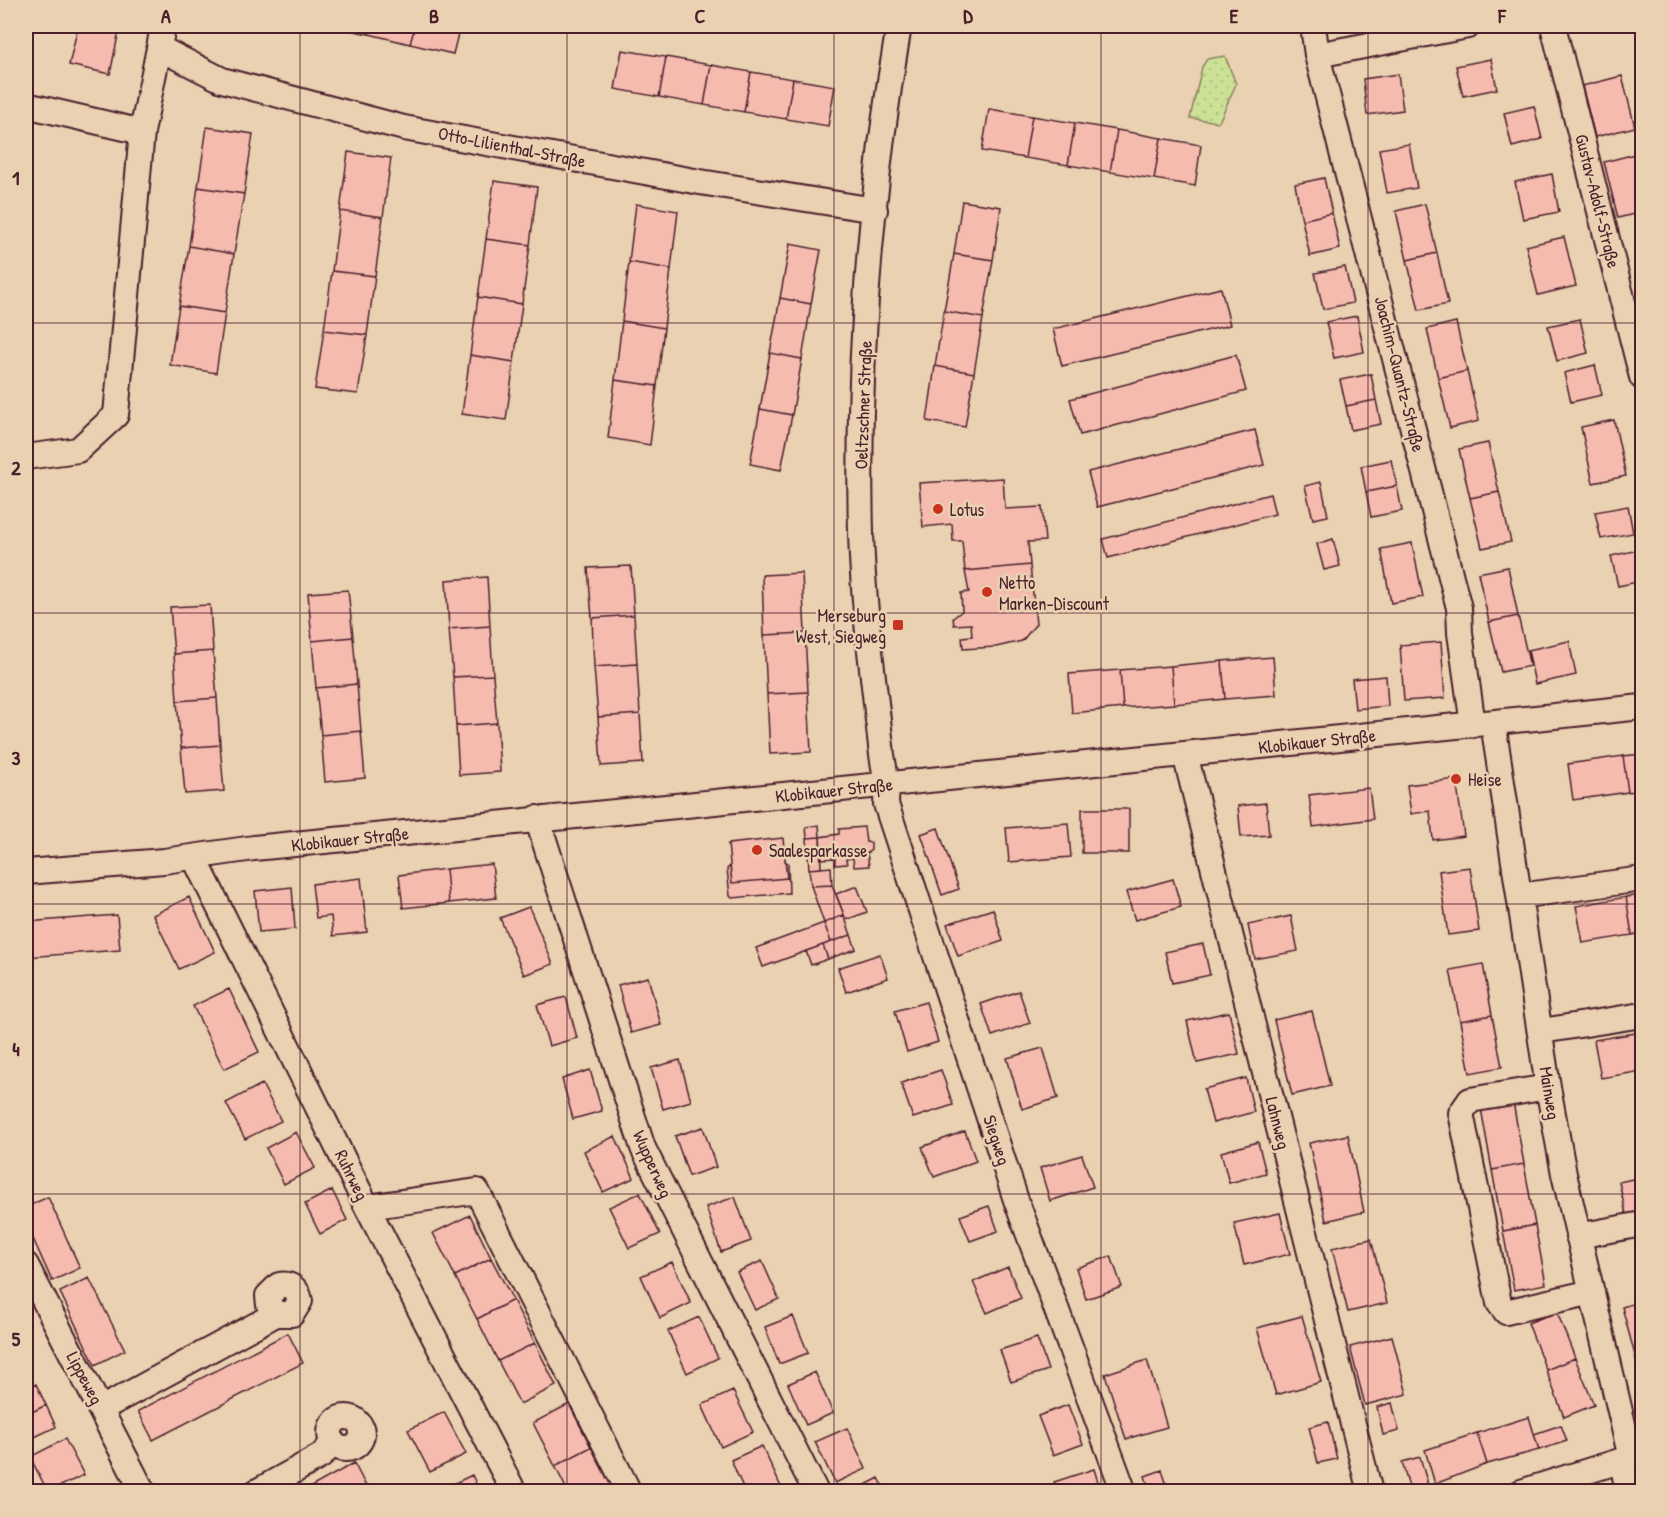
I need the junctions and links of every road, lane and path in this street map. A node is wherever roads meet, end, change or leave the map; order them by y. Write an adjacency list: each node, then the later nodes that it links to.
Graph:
1 (899, 26): 9 (street, Oeltzschner Straße)
2 (1314, 26): 6 (street, Joachim-Quantz-Straße)
3 (1468, 26): 6 (street)
4 (1554, 26): 10 (street, Gustav-Adolf-Straße)
5 (161, 37): 8 (street, Otto-Lilienthal-Straße); 9 (street, Otto-Lilienthal-Straße)
6 (1317, 55): 13 (street, Joachim-Quantz-Straße)
7 (26, 105): 8 (street)
8 (142, 132): 11 (street, Otto-Lilienthal-Straße)
9 (875, 210): 15 (street, Oeltzschner Straße)
10 (1642, 377)
11 (26, 457)
12 (1642, 707): 13 (street, Klobikauer Straße)
13 (1483, 724): 14 (street, Klobikauer Straße); 20 (street, Mainweg)
14 (1185, 754): 15 (street, Klobikauer Straße); 39 (street, Lahnweg)
15 (887, 785): 16 (street, Klobikauer Straße); 38 (street, Siegweg)
16 (537, 818): 17 (street, Klobikauer Straße); 37 (street, Wupperweg)
17 (194, 857): 18 (street, Klobikauer Straße); 24 (street, Ruhrweg)
18 (26, 872)
19 (1642, 879): 20 (street)
20 (1519, 896): 22 (street, Mainweg)
21 (1642, 1015): 22 (street)
22 (1542, 1031): 23 (street, Mainweg)
23 (1548, 1087): 26 (street, Mainweg); 28 (street)
24 (368, 1207): 35 (street, Ruhrweg); 36 (street)
25 (1642, 1224): 26 (street)
26 (1578, 1236): 28 (street, Mainweg)
27 (26, 1265): 30 (street, Lippeweg)
28 (1592, 1292): 32 (street, Mainweg)
29 (276, 1314): 30 (street)
30 (101, 1409): 33 (street, Lippeweg)
31 (333, 1443): 34 (street)
32 (1632, 1458): 40 (street); 41 (street, Mainweg)
33 (143, 1491)
34 (256, 1491)
35 (514, 1491)
36 (629, 1491)
37 (816, 1491)
38 (1124, 1491)
39 (1370, 1491)
40 (1521, 1491)
41 (1628, 1491)

